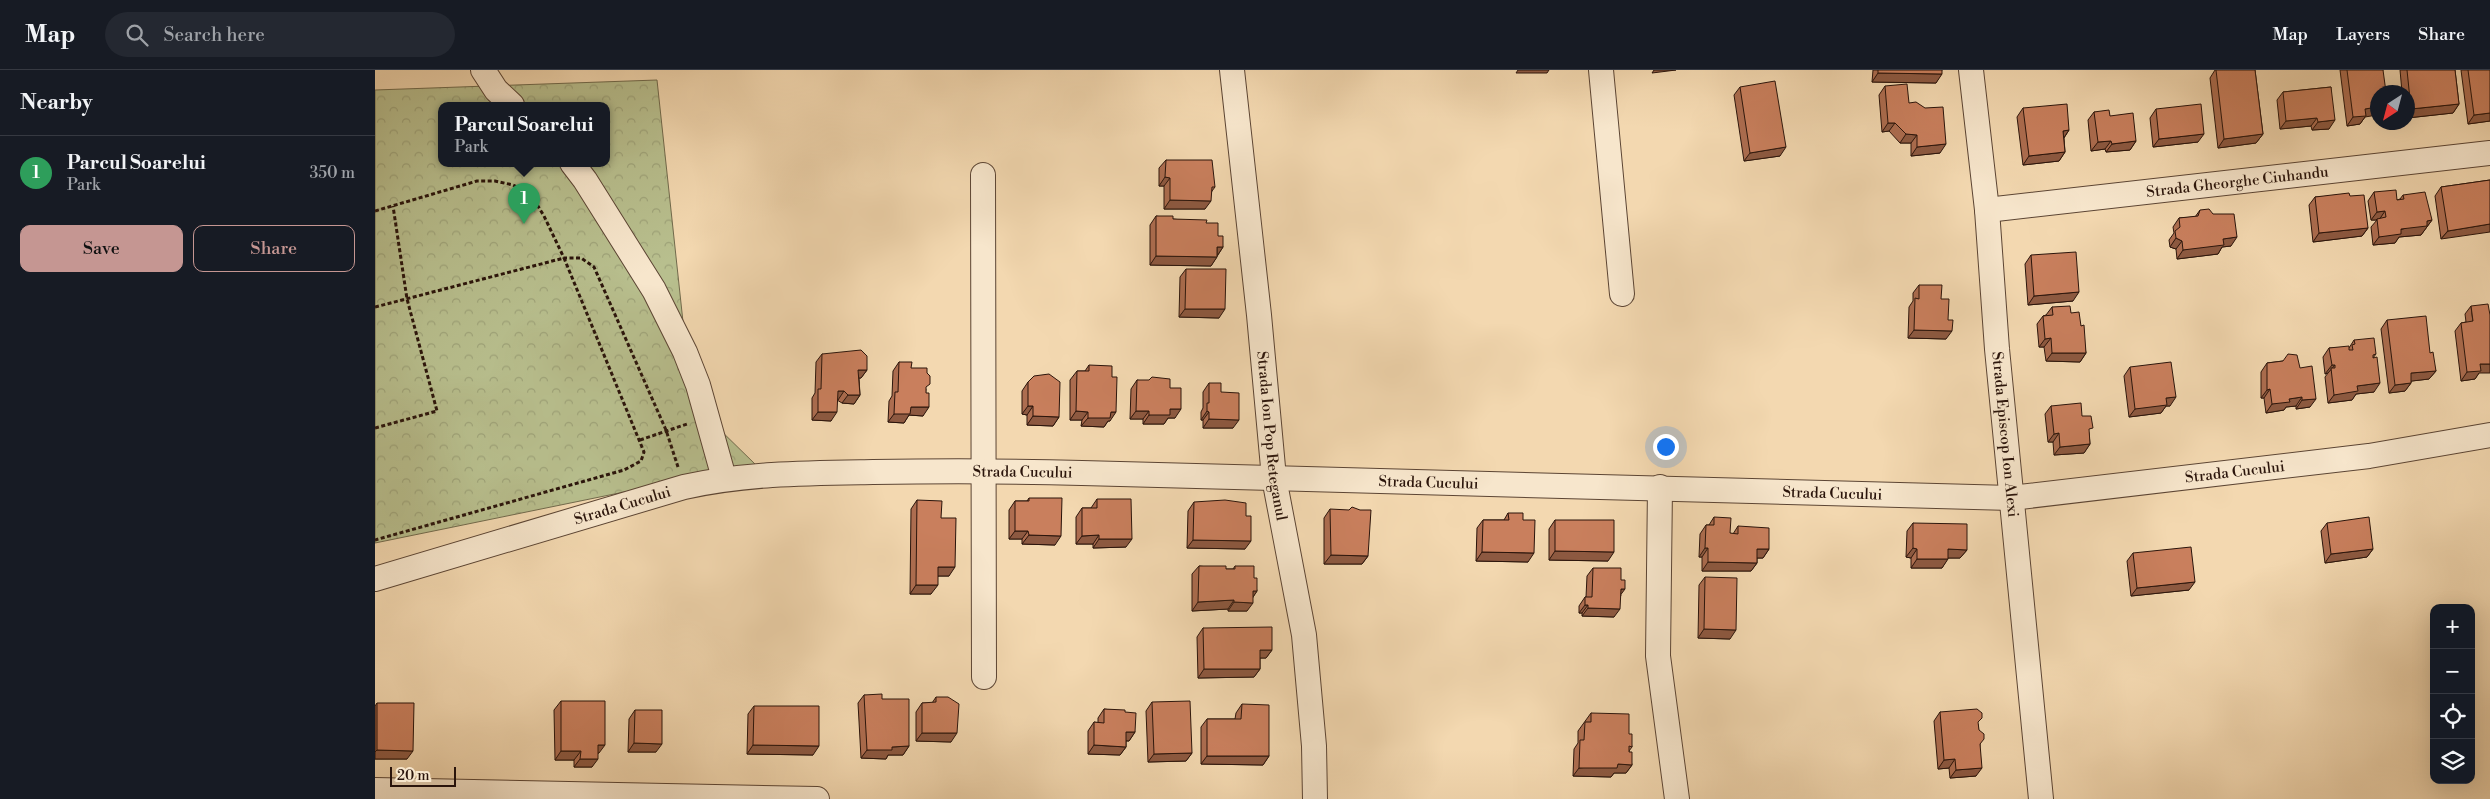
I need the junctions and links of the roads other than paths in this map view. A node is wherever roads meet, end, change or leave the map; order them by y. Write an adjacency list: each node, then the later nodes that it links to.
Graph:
1 (483, 70): 5 (street)
2 (1232, 70): 14 (street, Strada Ion Pop Reteganul)
3 (1601, 70): 10 (street)
4 (1971, 70): 9 (street, Strada Episcop Ion Alexi)
5 (508, 102)
6 (2490, 153): 9 (street, Strada Gheorghe Ciuhandu)
7 (575, 167): 13 (street)
8 (983, 175): 12 (street)
9 (1987, 210): 16 (street, Strada Episcop Ion Alexi)
10 (1622, 294)
11 (2490, 435): 16 (street, Strada Cucului)
12 (983, 471): 13 (street, Strada Cucului); 14 (street, Strada Cucului); 18 (street)
13 (724, 478): 17 (street, Strada Cucului)
14 (1274, 478): 15 (street, Strada Cucului); 21 (street, Strada Ion Pop Reteganul)
15 (1660, 487): 16 (street, Strada Cucului); 22 (street)
16 (2011, 498): 23 (street, Strada Episcop Ion Alexi)
17 (375, 578)
18 (984, 677)
19 (375, 790): 20 (street)
20 (817, 799)
21 (1315, 799)
22 (1677, 799)
23 (2041, 799)

